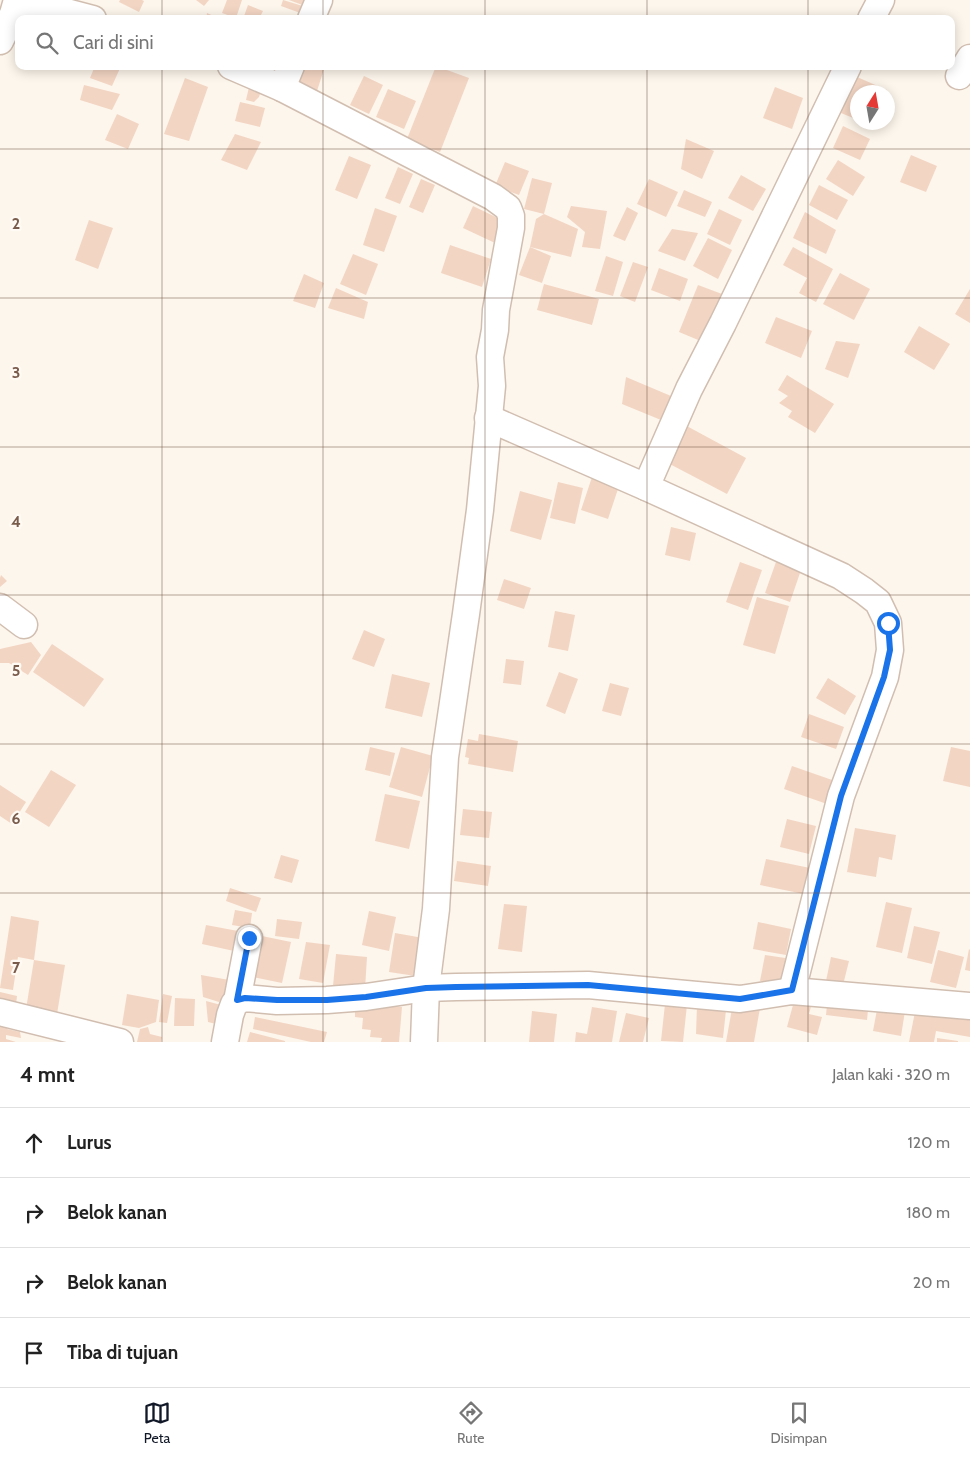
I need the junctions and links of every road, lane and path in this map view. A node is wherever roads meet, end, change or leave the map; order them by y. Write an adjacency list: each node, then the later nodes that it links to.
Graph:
1 (320, 0): 5 (street)
2 (881, 0): 6 (street)
3 (12, 6): 4 (street); 7 (street)
4 (68, 15)
5 (313, 15)
6 (874, 15)
7 (0, 41)
8 (251, 70): 10 (street)
9 (846, 70): 12 (street)
10 (286, 77): 11 (street)
11 (488, 418): 12 (street); 16 (street)
12 (646, 487): 17 (street)
13 (0, 607): 14 (street)
14 (24, 625)
15 (249, 938): 18 (street)
16 (426, 988): 17 (street); 18 (street); 23 (street)
17 (792, 990): 19 (street)
18 (237, 1000): 22 (street)
19 (970, 1006)
20 (0, 1012): 21 (street)
21 (120, 1042)
22 (225, 1042)
23 (424, 1042)

